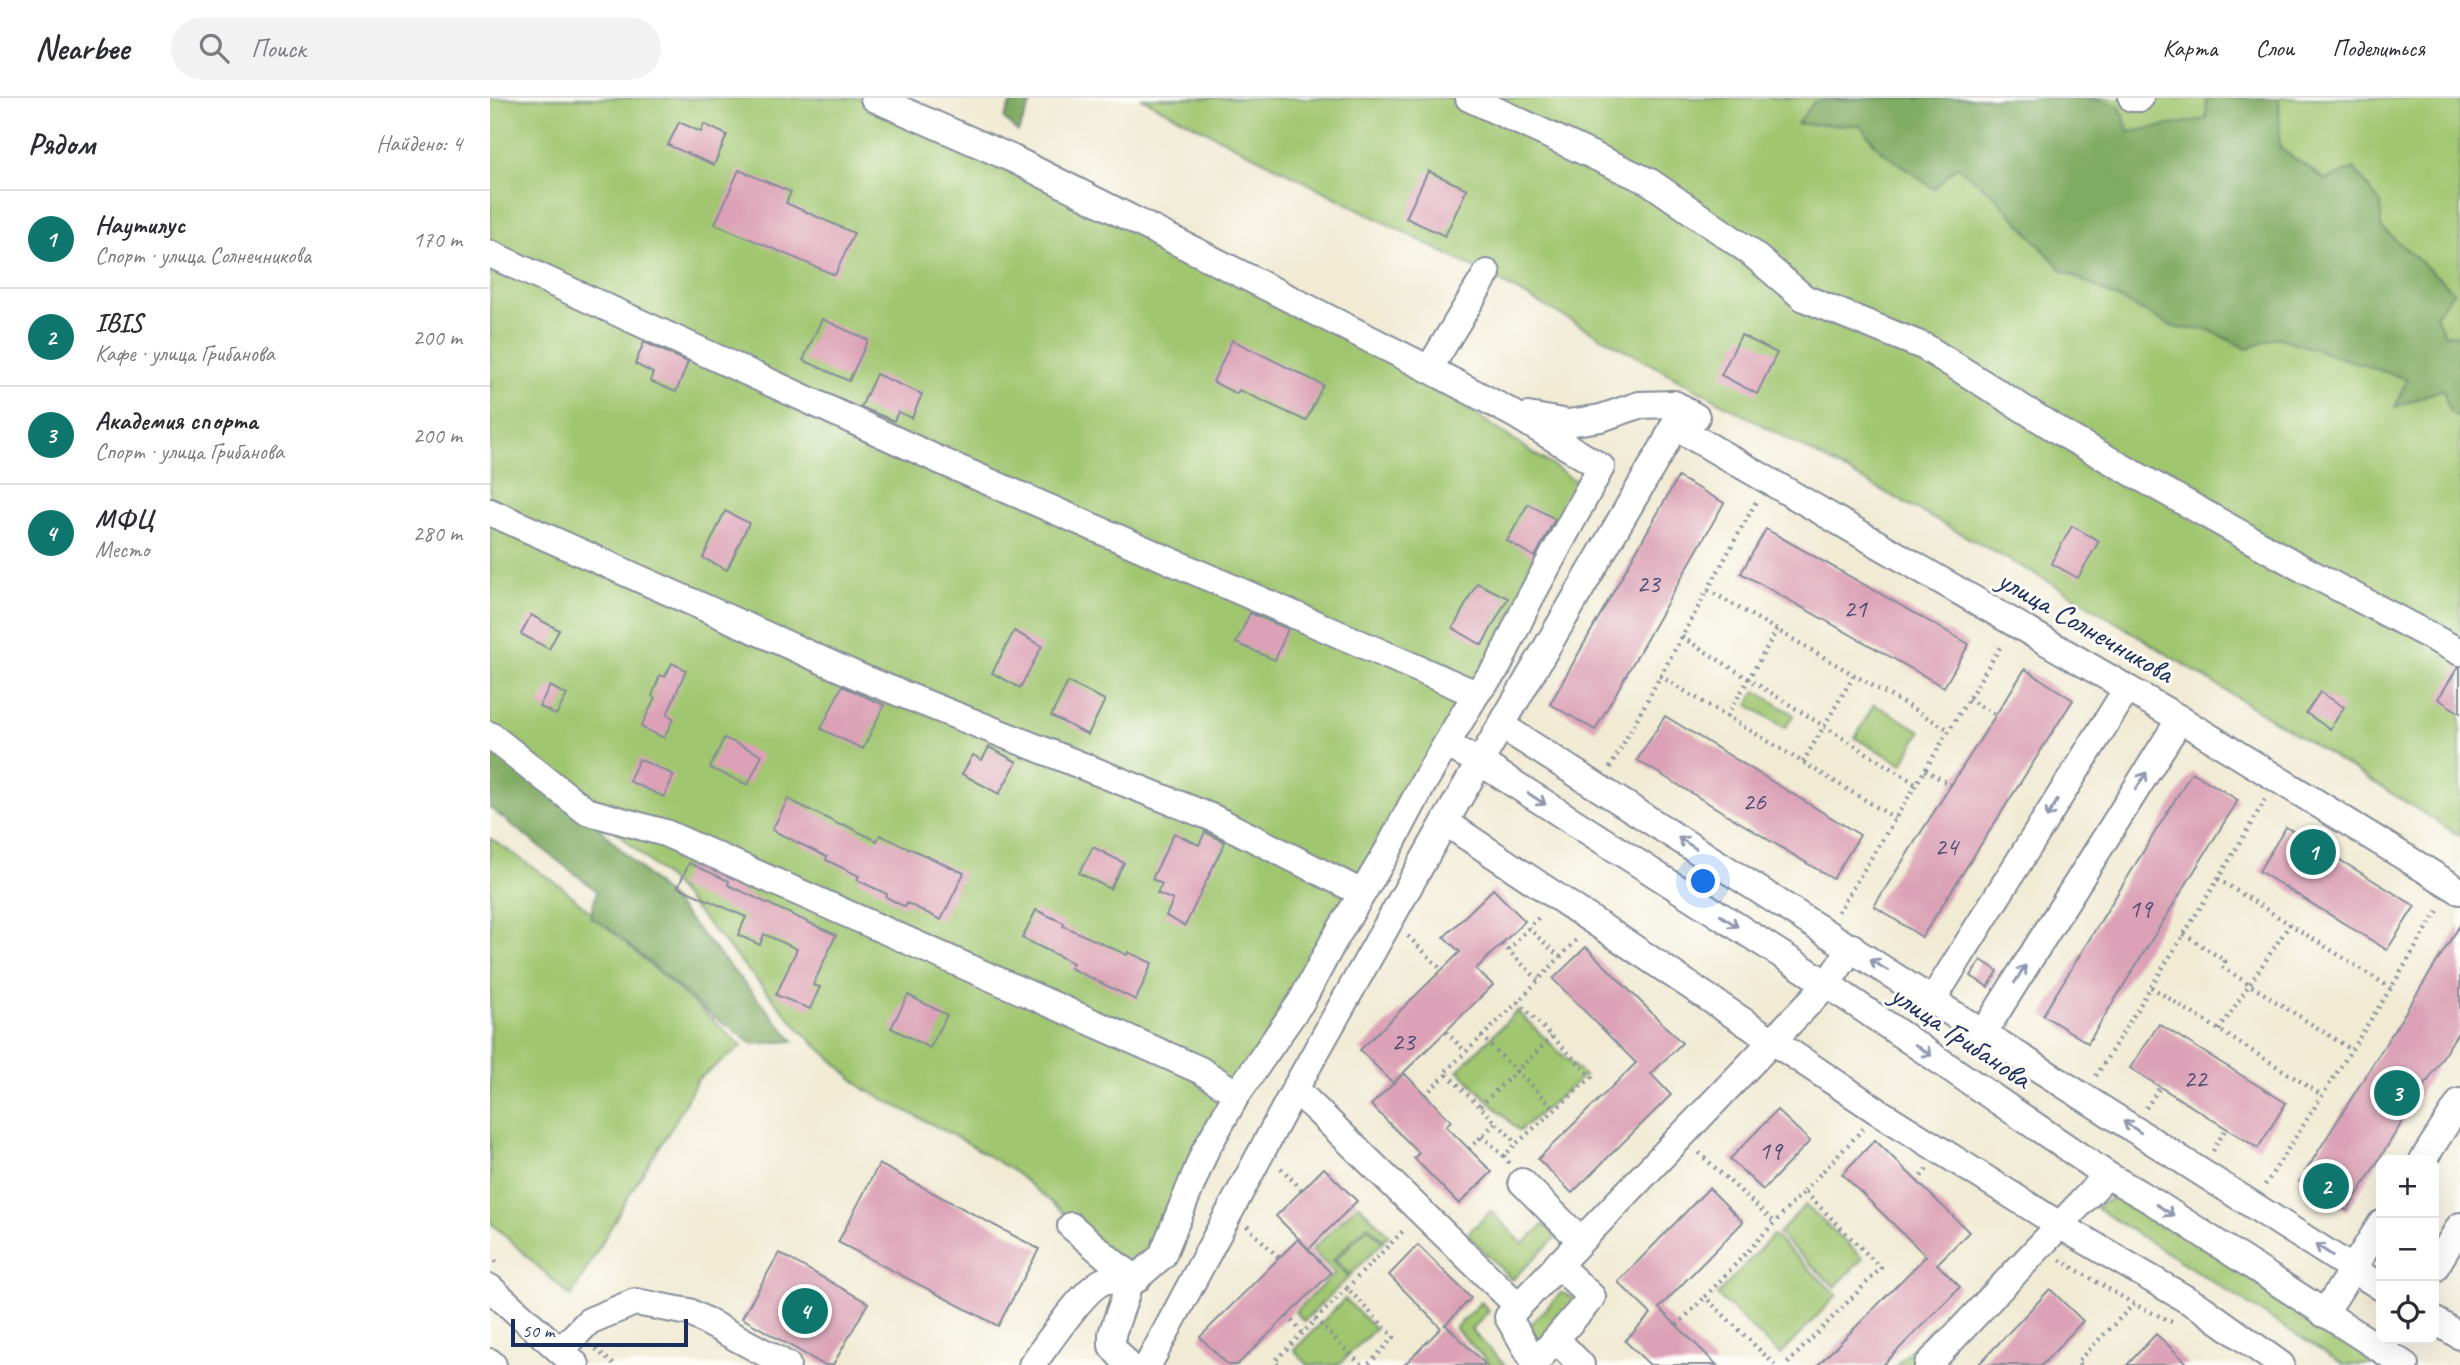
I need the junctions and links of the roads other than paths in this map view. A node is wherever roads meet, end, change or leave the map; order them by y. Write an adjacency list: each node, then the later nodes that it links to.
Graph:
1 (874, 98): 7 (street)
2 (1469, 98): 11 (street)
3 (2132, 98): 4 (street)
4 (2140, 98)
5 (490, 254): 13 (street)
6 (1487, 273): 7 (street)
7 (1429, 369): 8 (street)
8 (1514, 414): 9 (street); 13 (street)
9 (1678, 417): 12 (street, улица Солнечникова); 15 (street)
10 (490, 512): 21 (street)
11 (2460, 652)
12 (2127, 689): 14 (street, улица Солнечникова); 24 (street, one-way to 24)
13 (1476, 694): 17 (street)
14 (2180, 719): 20 (street, улица Солнечникова); 25 (street, one-way to 14)
15 (1502, 726): 18 (street); 22 (street, улица Грибанова, one-way to 15)
16 (490, 735): 28 (street)
17 (1447, 745): 18 (street, улица Грибанова); 21 (street)
18 (1480, 762): 19 (street); 23 (street, улица Грибанова, one-way to 23)
19 (1445, 822): 26 (street); 27 (street)
20 (2456, 889)
21 (1362, 893): 28 (street)
22 (1852, 947): 23 (street); 24 (street, улица Грибанова, one-way to 22)
23 (1827, 984): 26 (street); 31 (street, улица Грибанова, one-way to 31)
24 (1933, 999): 25 (street, улица Грибанова)
25 (1984, 1031): 40 (street, улица Грибанова, one-way to 25)
26 (1773, 1041): 34 (street); 39 (street)
27 (1295, 1089): 44 (street); 55 (street)
28 (1237, 1094): 42 (street)
29 (2460, 1102): 30 (street)
30 (2426, 1155)
31 (2107, 1175): 34 (street); 45 (street, улица Грибанова, one-way to 45)
32 (1522, 1182): 36 (street)
33 (1070, 1226): 42 (street)
34 (2060, 1226): 57 (street); 58 (street)
35 (2460, 1227): 38 (street)
36 (1569, 1229)
37 (2376, 1232): 40 (street)
38 (2439, 1261)
39 (1558, 1264): 44 (street); 48 (street)
40 (2353, 1269): 41 (street, улица Грибанова); 45 (street)
41 (2376, 1283)
42 (1131, 1284): 53 (street); 54 (street)
43 (490, 1288): 50 (street)
44 (1518, 1306): 51 (street)
45 (2325, 1314): 49 (street, улица Грибанова)
46 (2439, 1323): 47 (street)
47 (2460, 1336)
48 (1556, 1339): 51 (street); 56 (street)
49 (2393, 1352)
50 (569, 1358): 52 (street)
51 (1534, 1364)
52 (787, 1365)
53 (1032, 1365)
54 (1128, 1365)
55 (1148, 1365)
56 (1581, 1365)
57 (1928, 1365)
58 (2281, 1365)

